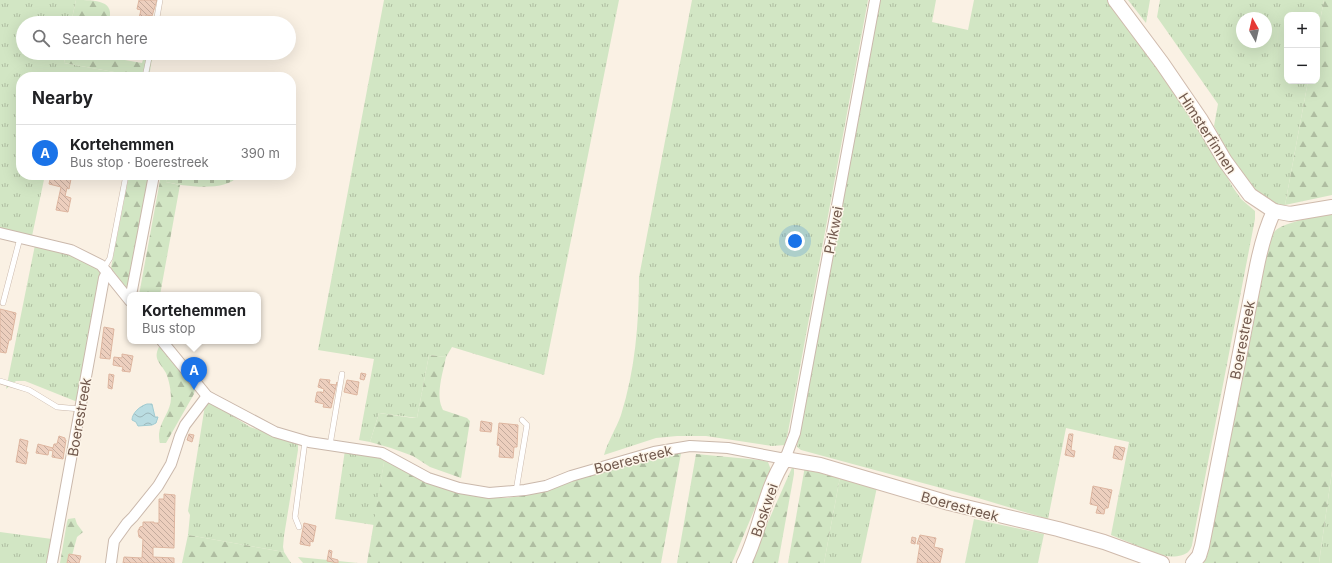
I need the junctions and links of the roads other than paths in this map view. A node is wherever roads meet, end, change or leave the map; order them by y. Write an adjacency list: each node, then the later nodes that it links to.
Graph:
1 (160, 0): 4 (lane)
2 (876, 0): 25 (street, Prikwei)
3 (1115, 0): 10 (street, Himsterfinnen)
4 (157, 16)
5 (149, 60): 6 (lane)
6 (146, 72)
7 (125, 180): 13 (lane)
8 (153, 180): 14 (street)
9 (1332, 207): 10 (street, Himsterfinnen)
10 (1274, 211): 32 (street, Boerestreek)
11 (0, 233): 12 (street)
12 (20, 238): 13 (street); 16 (lane)
13 (105, 270): 15 (street); 21 (street, Boerestreek)
14 (132, 292)
15 (127, 297)
16 (3, 303)
17 (164, 344): 20 (street, Boerestreek)
18 (342, 374): 24 (lane)
19 (0, 381): 21 (lane)
20 (207, 396): 23 (street, Boerestreek); 29 (street)
21 (80, 409): 28 (street, Boerestreek)
22 (522, 420): 26 (lane)
23 (305, 440): 24 (street, Boerestreek); 27 (lane)
24 (330, 445): 26 (street, Boerestreek)
25 (785, 459): 26 (street, Boerestreek); 30 (street, Boskwei); 31 (street, Boerestreek)
26 (516, 491)
27 (299, 527)
28 (52, 563)
29 (112, 563)
30 (744, 563)
31 (1162, 563)
32 (1193, 563)

